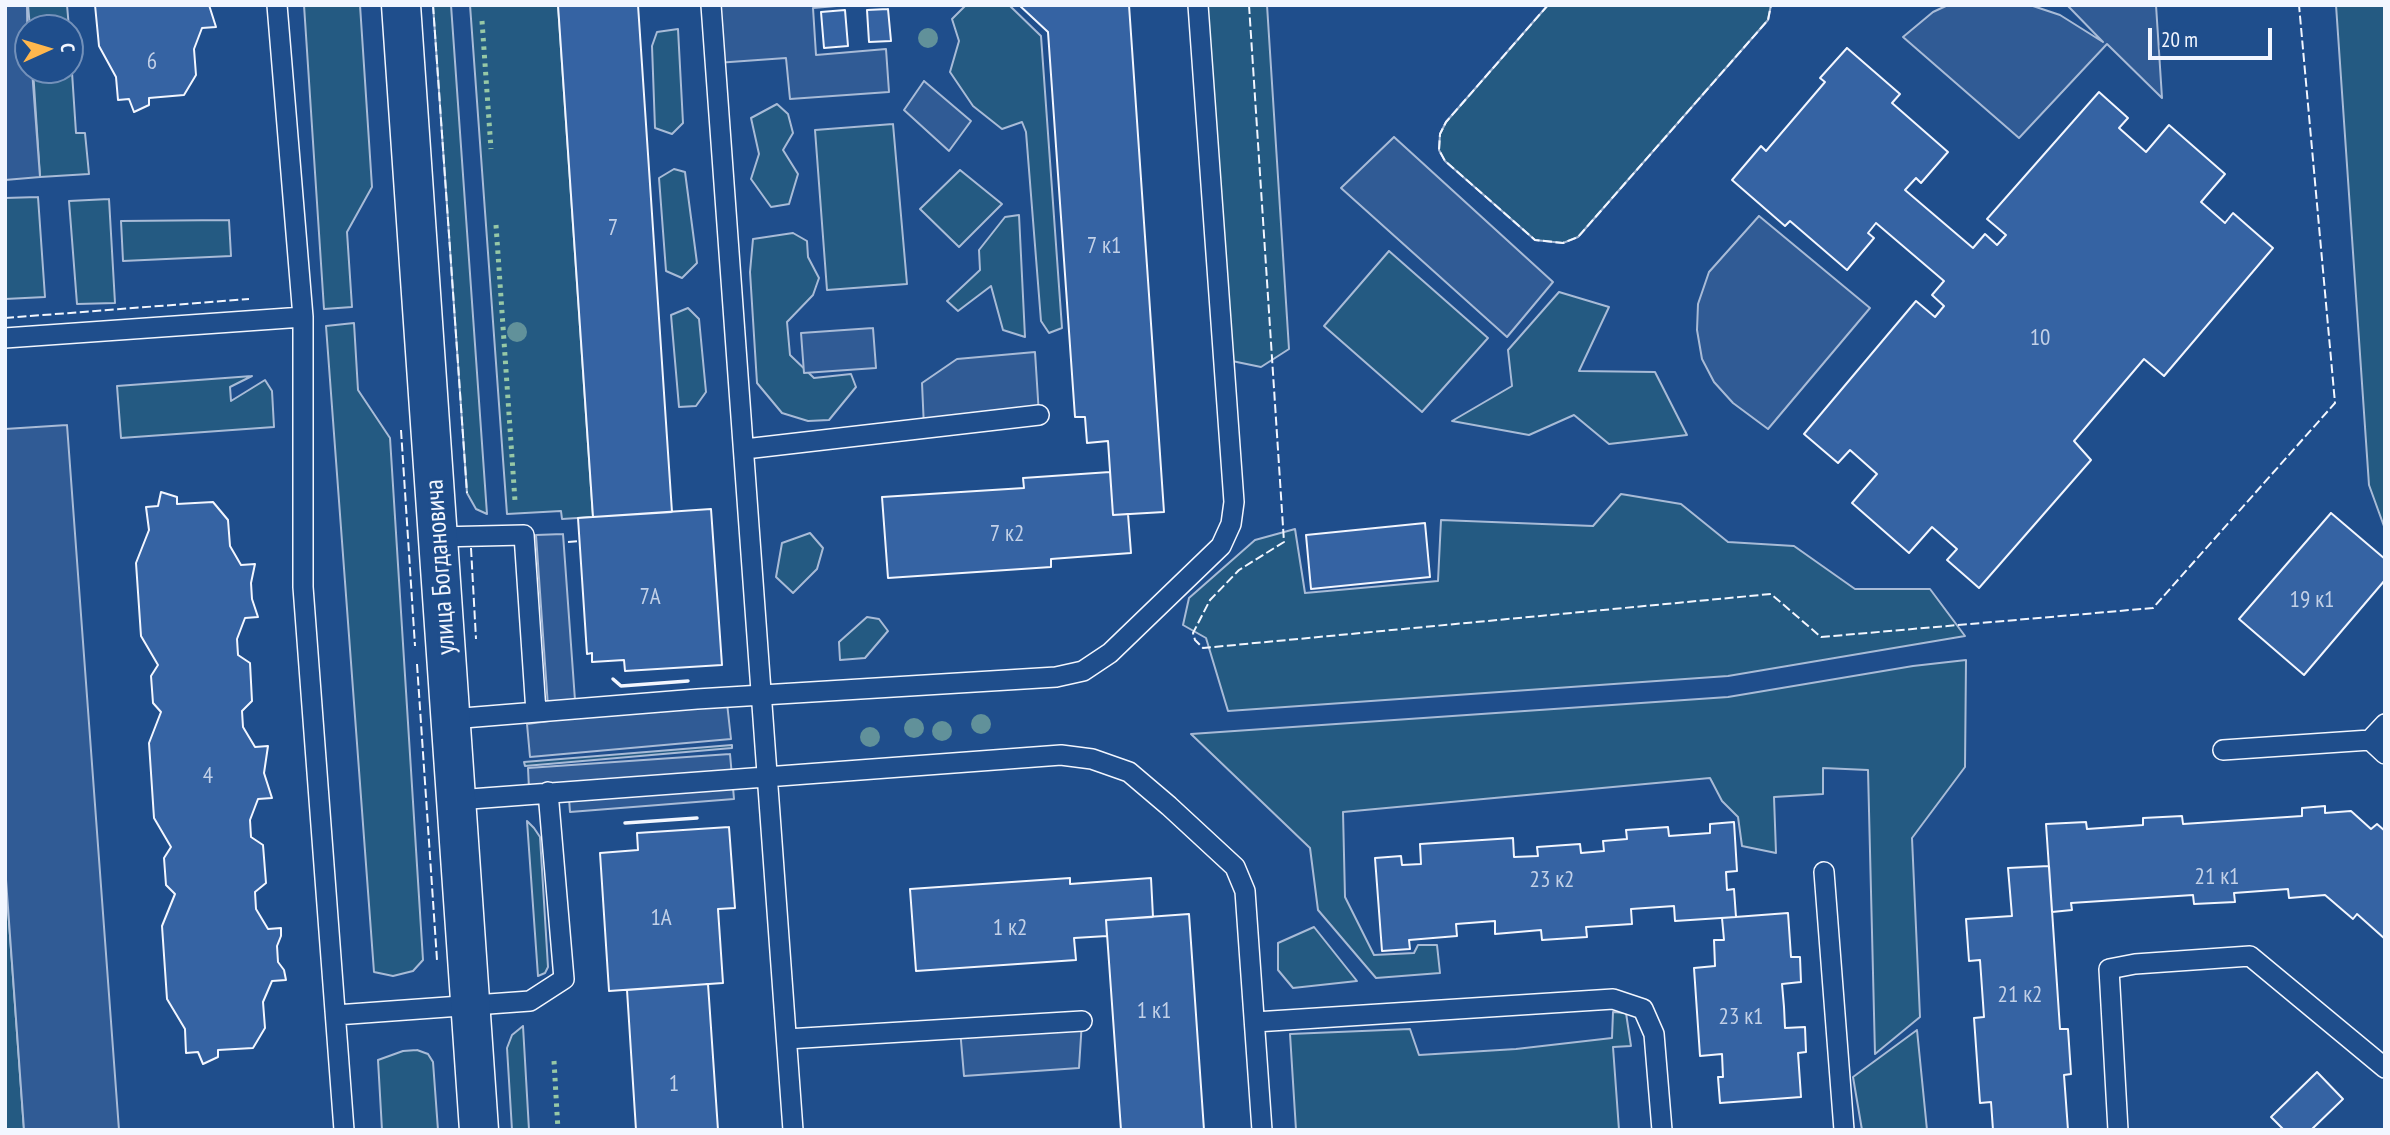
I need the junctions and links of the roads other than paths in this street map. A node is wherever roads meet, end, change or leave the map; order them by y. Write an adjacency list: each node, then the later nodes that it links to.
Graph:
1 (278, 5): 5 (lane)
2 (401, 5): 9 (street, улица Богдановича)
3 (711, 5): 8 (lane)
4 (1198, 5): 10 (lane)
5 (303, 317): 6 (lane); 21 (lane)
6 (5, 338)
7 (1039, 415): 8 (lane)
8 (745, 449): 10 (lane)
9 (438, 537): 11 (lane); 12 (street, улица Богдановича)
10 (762, 695): 11 (lane); 16 (lane)
11 (536, 712): 12 (lane)
12 (451, 719): 18 (street, улица Богдановича)
13 (2385, 724): 14 (lane)
14 (2377, 747): 15 (lane)
15 (2223, 750)
16 (767, 777): 17 (lane); 23 (lane); 24 (lane)
17 (548, 792): 18 (lane); 20 (lane)
18 (457, 800): 20 (street, улица Богдановича)
19 (1824, 872): 31 (lane)
20 (470, 1006): 21 (lane); 27 (street, улица Богдановича)
21 (336, 1016): 26 (lane)
22 (1082, 1021): 24 (lane)
23 (1255, 1022): 29 (lane); 30 (lane)
24 (787, 1039): 28 (lane)
25 (2385, 1069): 32 (lane)
26 (344, 1130)
27 (480, 1130)
28 (793, 1130)
29 (1262, 1130)
30 (1662, 1130)
31 (1844, 1130)
32 (2118, 1130)

